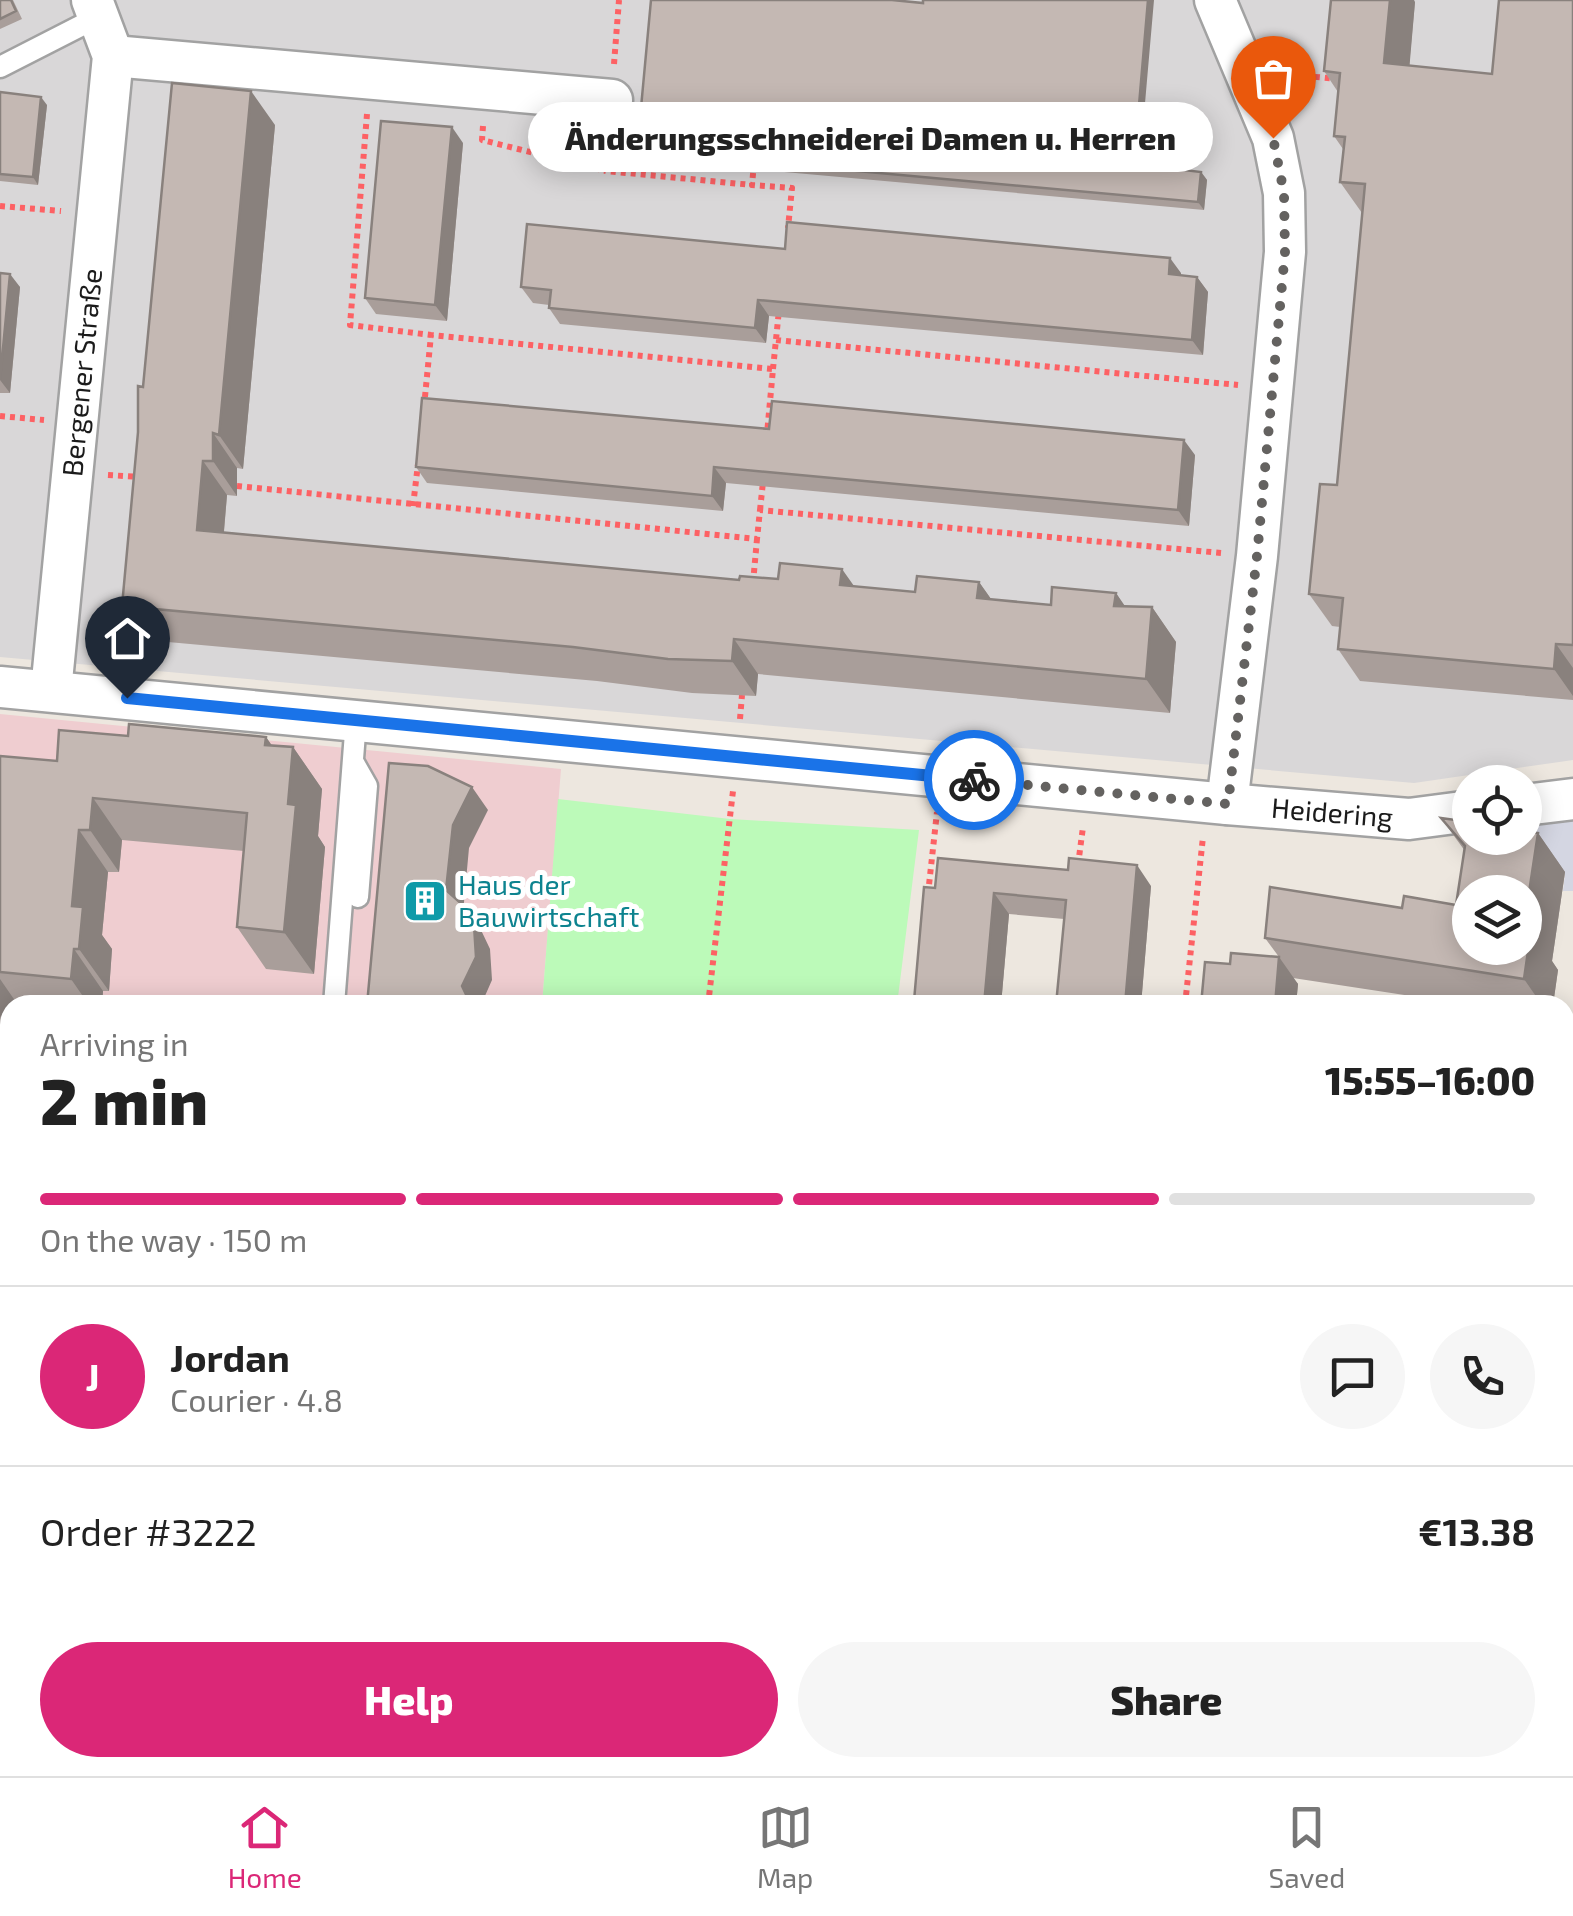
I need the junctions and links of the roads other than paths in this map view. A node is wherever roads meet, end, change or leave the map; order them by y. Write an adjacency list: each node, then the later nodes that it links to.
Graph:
1 (1216, 0): 12 (street)
2 (95, 9): 3 (street, Bergener Straße); 4 (lane)
3 (114, 56): 5 (street); 7 (street, Bergener Straße)
4 (0, 67)
5 (612, 100)
6 (0, 687): 7 (street, Heidering)
7 (51, 691): 8 (street, Heidering)
8 (356, 720): 9 (lane); 12 (street, Heidering)
9 (353, 761): 14 (lane); 15 (lane)
10 (1573, 798): 11 (street)
11 (1542, 802)
12 (1217, 803): 13 (street, Heidering)
13 (1452, 813)
14 (358, 897)
15 (335, 995)

